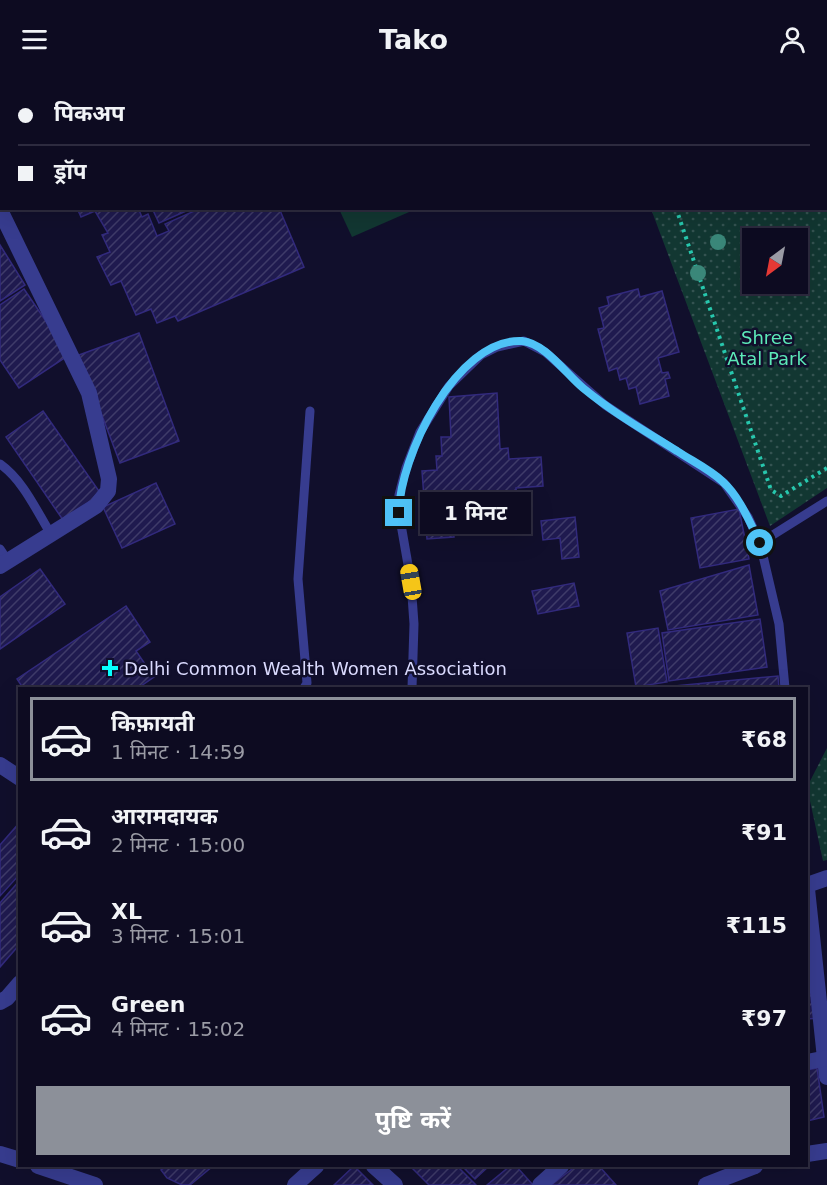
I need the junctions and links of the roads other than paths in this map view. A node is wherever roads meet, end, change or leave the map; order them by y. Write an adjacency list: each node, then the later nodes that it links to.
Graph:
1 (0, 210): 5 (street)
2 (310, 411): 8 (lane)
3 (0, 464): 5 (lane)
4 (827, 501): 6 (lane)
5 (52, 536): 7 (street)
6 (760, 543): 9 (lane); 10 (lane)
7 (3, 559)
8 (305, 687)
9 (412, 687)
10 (785, 687)
11 (0, 765): 12 (street)
12 (18, 777)
13 (818, 883): 16 (street)
14 (18, 985): 15 (street)
15 (0, 1002)
16 (826, 1058): 17 (street); 18 (street)
17 (808, 1062)
18 (827, 1077)
19 (827, 1151): 21 (street)
20 (0, 1154): 22 (street)
21 (808, 1154)
22 (18, 1159)
23 (41, 1167): 28 (street)
24 (315, 1167): 29 (street)
25 (375, 1167): 30 (street)
26 (560, 1167): 31 (street)
27 (752, 1167): 32 (street)
28 (95, 1185)
29 (295, 1185)
30 (395, 1185)
31 (540, 1185)
32 (706, 1185)

